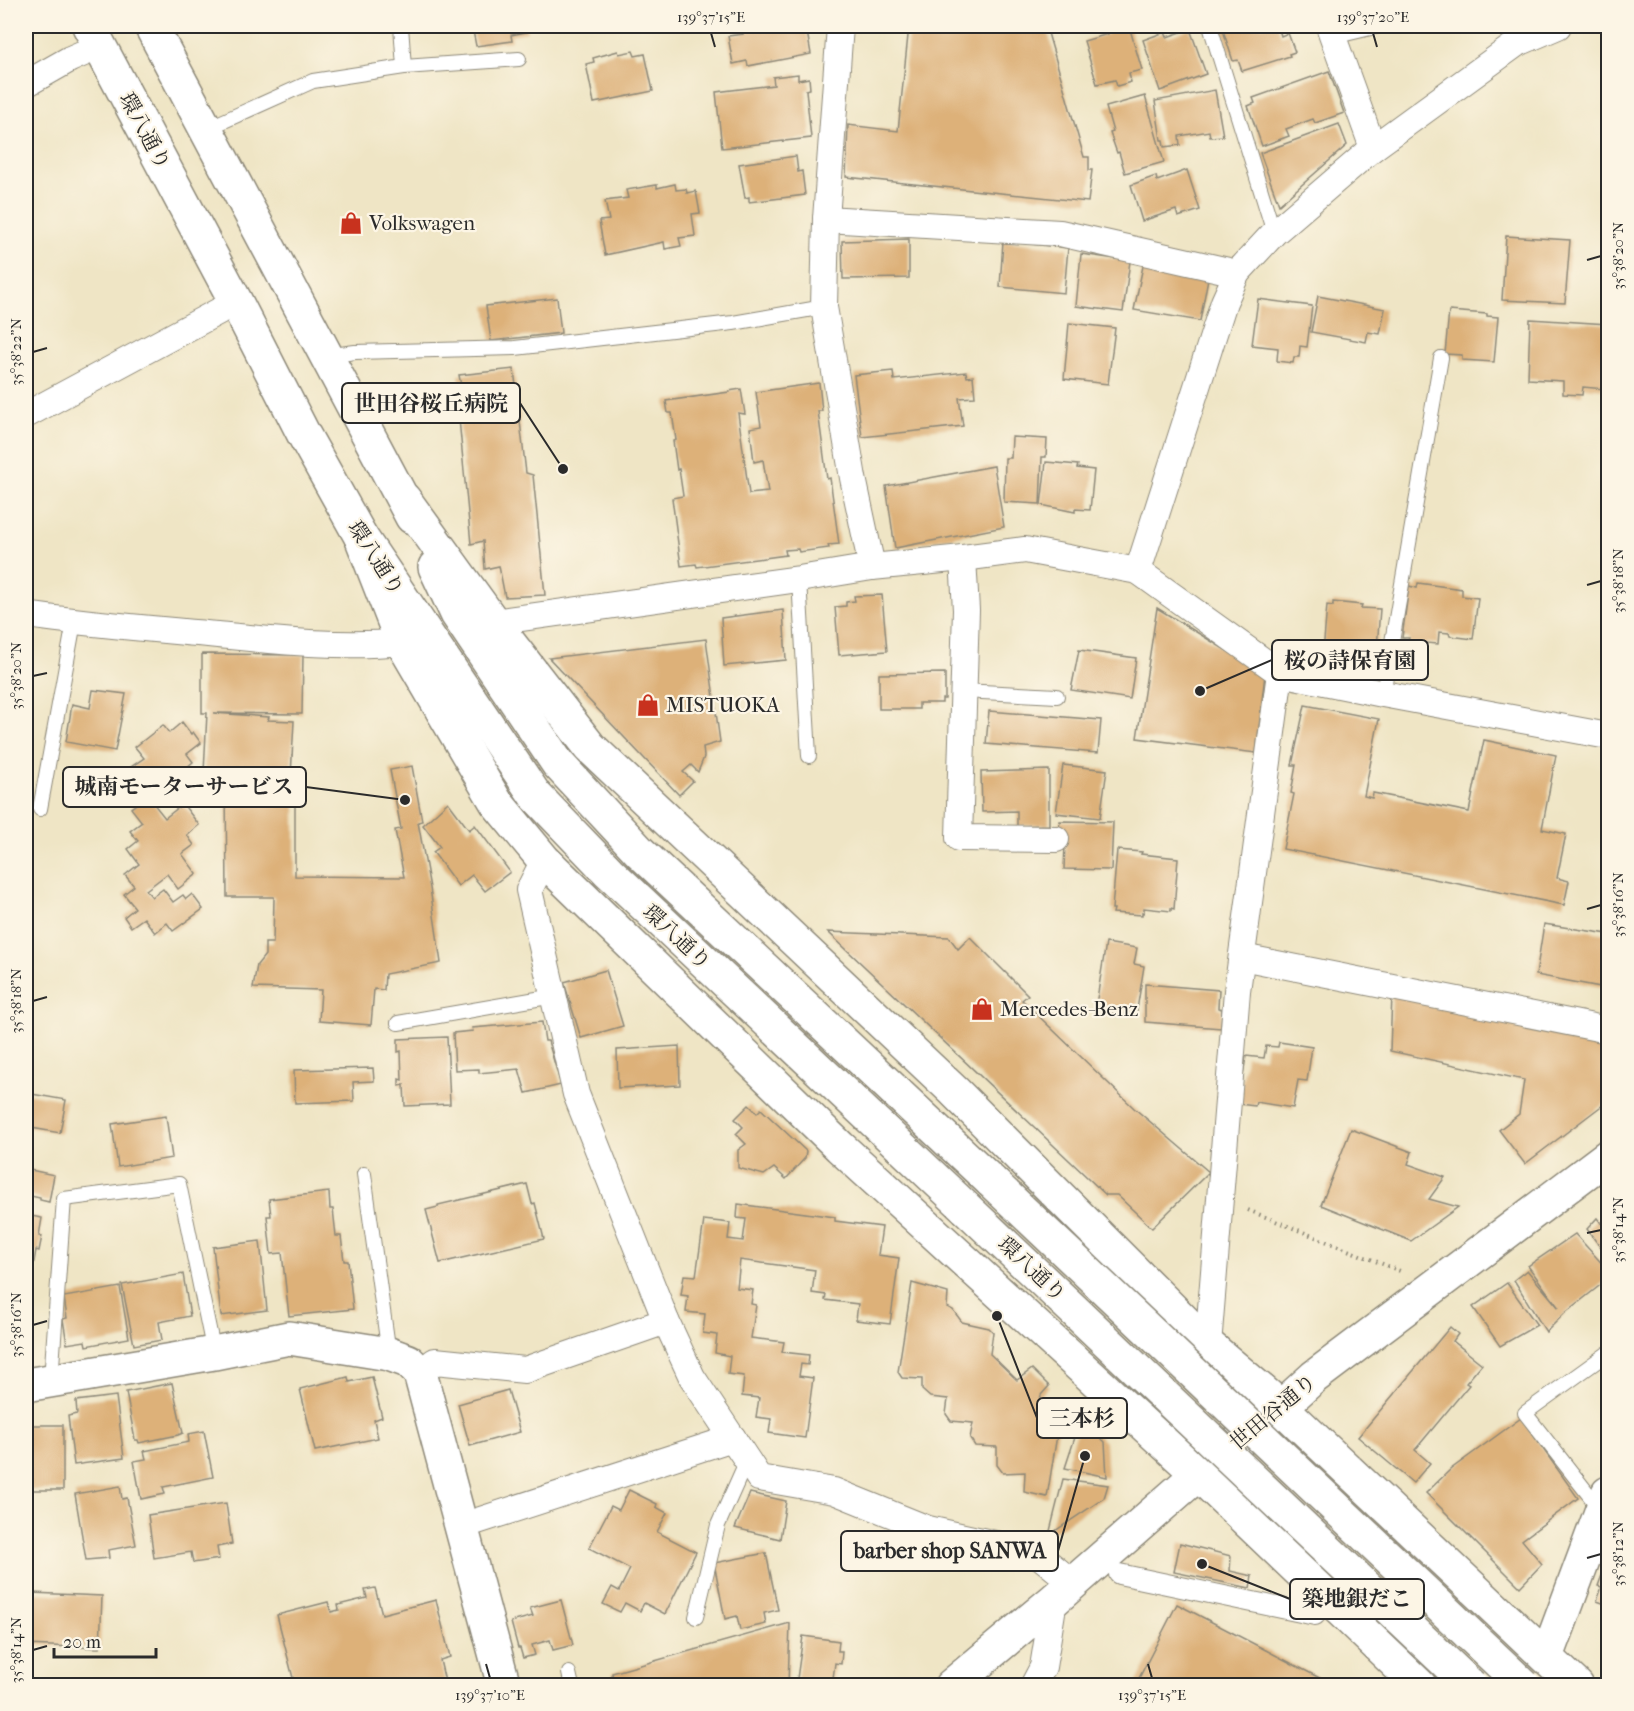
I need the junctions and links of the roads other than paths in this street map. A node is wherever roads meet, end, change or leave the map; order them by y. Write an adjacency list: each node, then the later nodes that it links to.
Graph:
1 (151, 26): 12 (main road, 環八通り)
2 (401, 26): 10 (lane)
3 (840, 26): 14 (street)
4 (1210, 26): 15 (lane)
5 (1378, 26): 7 (lane)
6 (1558, 26): 13 (street)
7 (1331, 31): 13 (street)
8 (95, 36): 11 (street); 17 (main road, 環八通り)
9 (519, 58): 10 (lane)
10 (404, 67): 12 (lane)
11 (26, 84)
12 (206, 129): 19 (main road, 環八通り)
13 (1373, 148): 15 (street)
14 (826, 219): 16 (street); 18 (street)
15 (1274, 233): 16 (street)
16 (1238, 273): 26 (street)
17 (236, 302): 21 (street); 23 (main road, 環八通り)
18 (824, 307): 19 (lane); 25 (street)
19 (326, 356): 22 (main road, 環八通り)
20 (1441, 358): 34 (lane)
21 (26, 415)
22 (404, 499): 30 (main road); 70 (main road, 環八通り, bridge)
23 (361, 537): 31 (main road); 69 (main road, 環八通り, bridge)
24 (963, 558): 25 (street); 26 (street); 33 (street)
25 (872, 567): 27 (street)
26 (1138, 571): 32 (street)
27 (799, 579): 30 (street); 37 (lane)
28 (26, 615): 29 (street)
29 (74, 622): 31 (street); 38 (lane)
30 (493, 622): 48 (main road)
31 (402, 642): 40 (main road)
32 (1280, 673): 34 (street); 41 (street)
33 (963, 691): 35 (lane); 39 (street)
34 (1383, 694): 36 (street)
35 (1057, 696)
36 (1608, 736)
37 (809, 756)
38 (40, 810)
39 (1056, 839)
40 (544, 860): 42 (street); 57 (main road)
41 (1242, 957): 44 (street); 48 (street)
42 (554, 996): 43 (lane); 47 (street)
43 (398, 1023)
44 (1608, 1030)
45 (1608, 1155): 54 (main road, 世田谷通り)
46 (364, 1174): 51 (lane)
47 (666, 1321): 52 (street); 55 (street)
48 (1208, 1345): 54 (main road)
49 (214, 1353): 51 (main road); 53 (main road); 53 (lane)
50 (1608, 1353): 58 (lane)
51 (389, 1354): 52 (main road)
52 (420, 1373): 59 (main road)
53 (38, 1382)
54 (1281, 1407): 57 (main road, 世田谷通り); 64 (main road)
55 (733, 1438): 56 (street); 59 (street)
56 (747, 1460): 61 (street); 63 (lane)
57 (1198, 1474): 61 (main road, 世田谷通り); 68 (main road)
58 (1605, 1502): 64 (main road)
59 (462, 1526): 65 (main road)
60 (1119, 1574): 62 (street)
61 (1064, 1591): 66 (main road, 世田谷通り); 67 (street)
62 (1315, 1615)
63 (696, 1617)
64 (1547, 1657): 71 (main road)
65 (504, 1686)
66 (951, 1686)
67 (1033, 1686)
68 (1420, 1686)
69 (1471, 1686)
70 (1524, 1686)
71 (1577, 1686)

